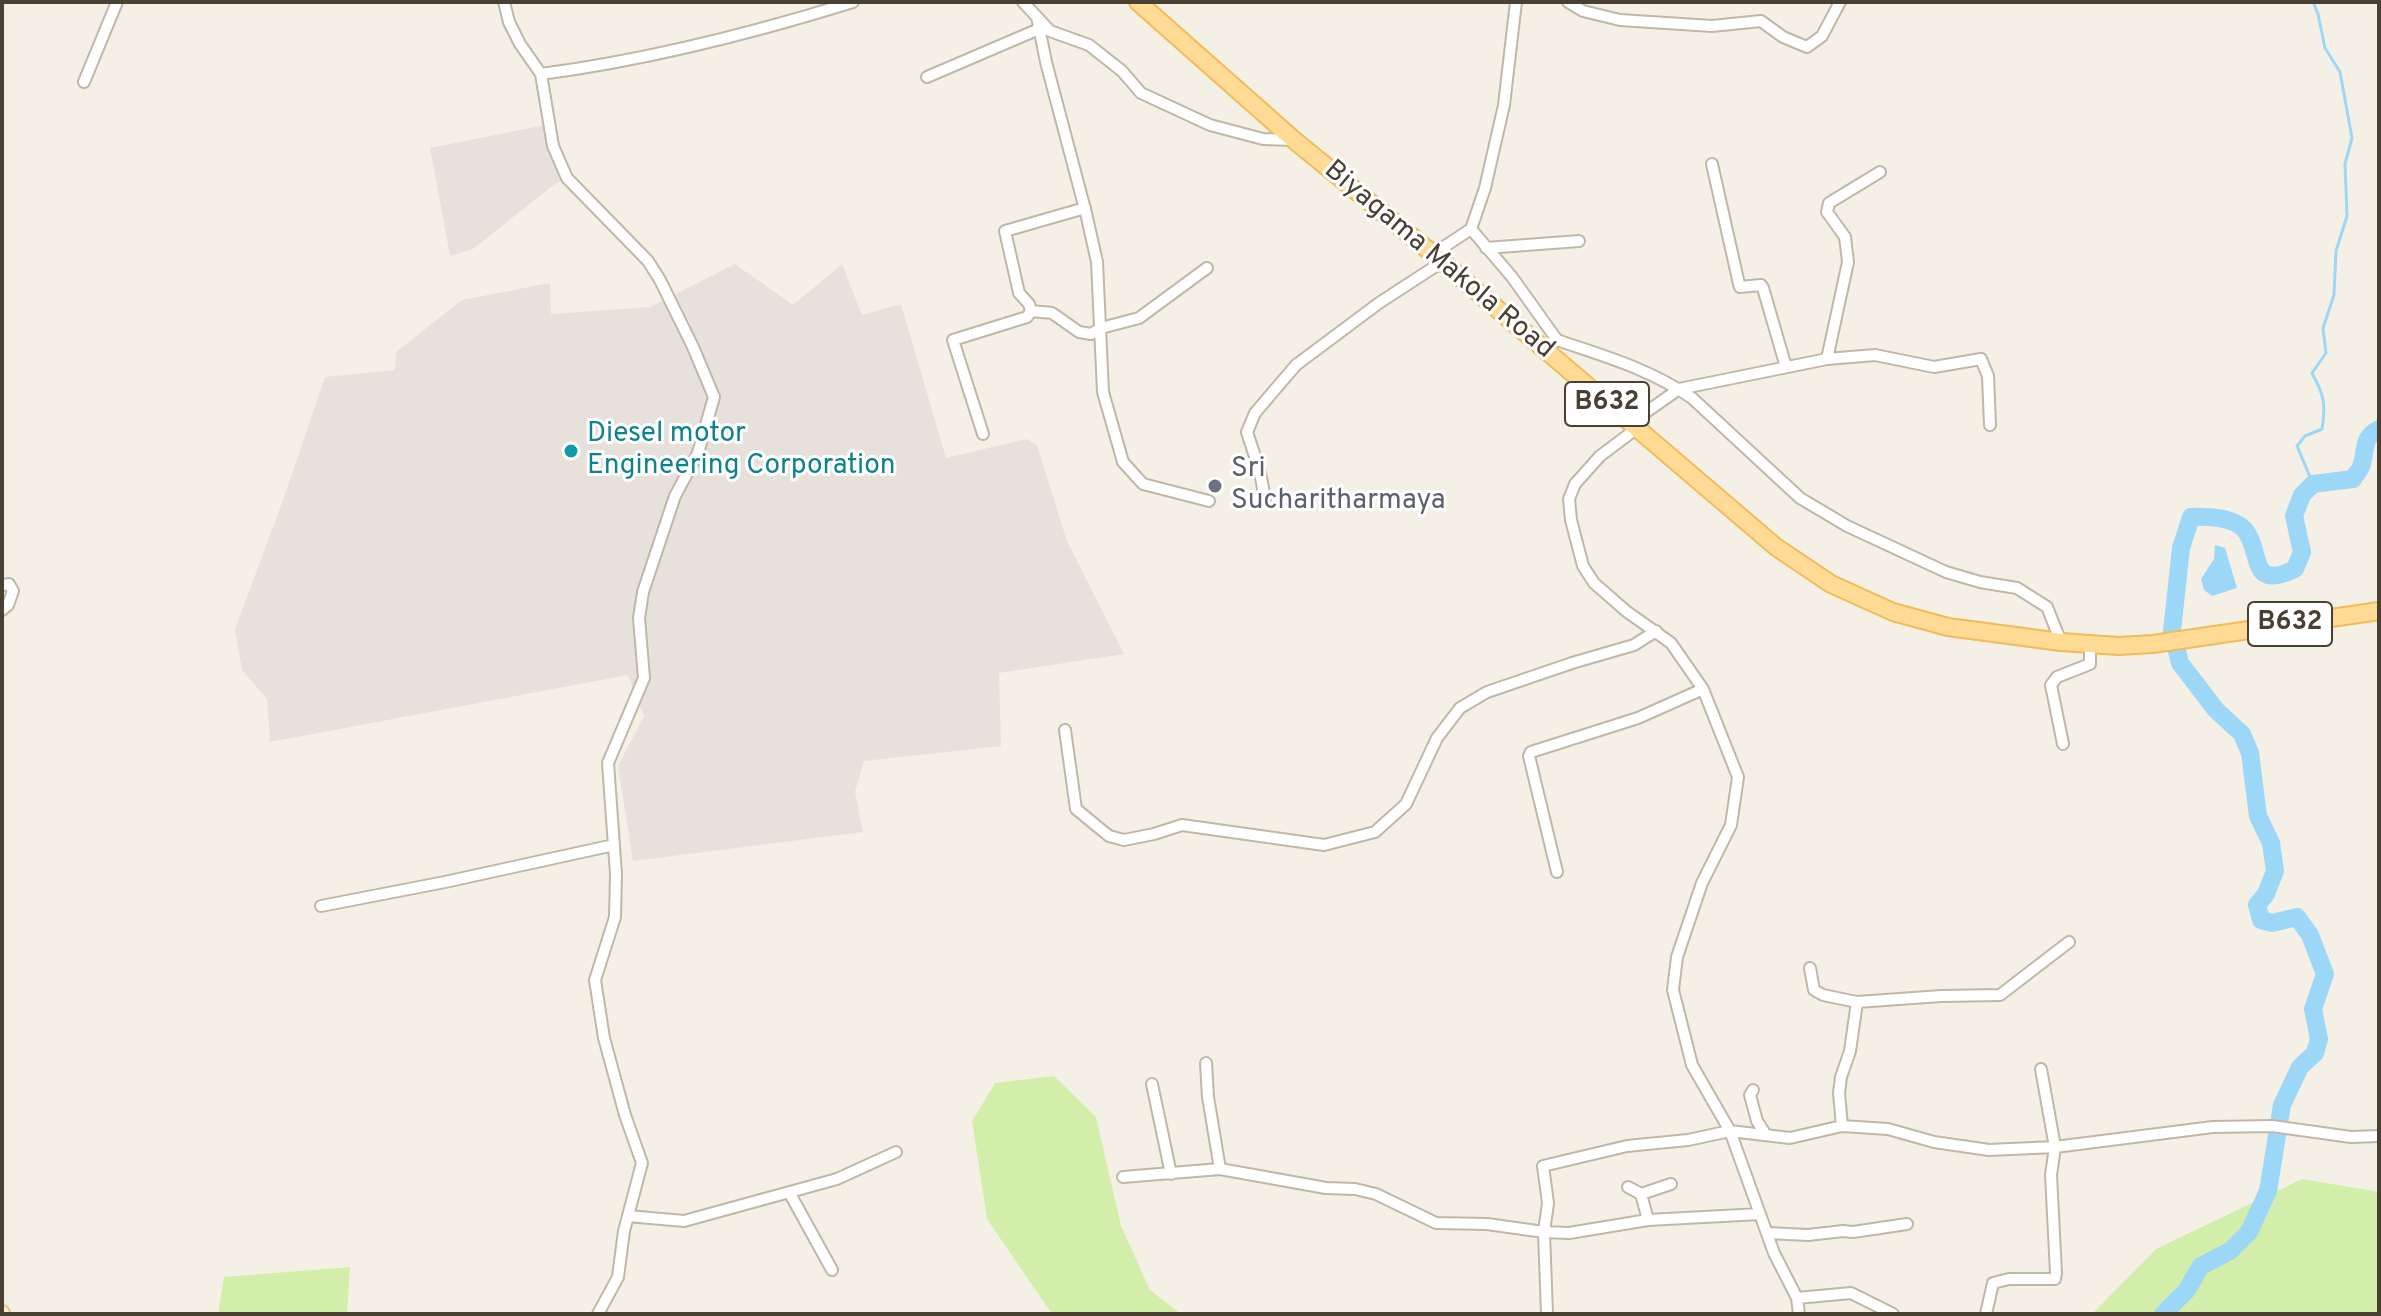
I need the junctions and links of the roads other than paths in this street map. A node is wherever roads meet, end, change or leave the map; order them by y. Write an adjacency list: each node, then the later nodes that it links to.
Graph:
1 (117, 2): 13 (street)
2 (504, 2): 11 (street)
3 (853, 2): 11 (street)
4 (1023, 2): 9 (street)
5 (1138, 2): 14 (main road, Biyagama Makola Road / B632)
6 (1516, 2): 18 (street)
7 (1568, 2): 8 (street)
8 (1840, 2)
9 (1037, 17): 10 (street); 14 (street)
10 (1039, 29): 12 (street); 17 (street)
11 (541, 74): 43 (street)
12 (927, 77)
13 (84, 82)
14 (1294, 140): 21 (main road, Biyagama Makola Road / B632)
15 (1712, 164): 27 (street)
16 (1880, 172): 26 (street)
17 (1085, 208): 23 (street); 24 (street)
18 (1471, 229): 20 (street); 21 (street)
19 (1579, 241): 20 (street)
20 (1486, 248): 25 (street)
21 (1438, 258): 25 (main road, Biyagama Makola Road / B632); 32 (street)
22 (1207, 268): 24 (street)
23 (1031, 311): 24 (street); 31 (street)
24 (1101, 328): 33 (street)
25 (1551, 346): 28 (street); 30 (main road, Biyagama Makola Road / B632)
26 (1827, 359): 27 (street); 29 (street)
27 (1786, 367): 28 (street)
28 (1679, 389): 30 (street); 38 (street)
29 (1990, 425)
30 (1636, 429): 37 (street); 38 (main road, Biyagama Makola Road / B632)
31 (983, 434)
32 (1265, 499)
33 (1209, 501)
34 (2, 585): 35 (street)
35 (2, 610)
36 (2379, 611): 39 (main road, Biyagama Makola Road / B632)
37 (1656, 631): 40 (street); 41 (street)
38 (2061, 642): 39 (main road, Biyagama Makola Road / B632)
39 (2090, 645): 42 (street)
40 (1703, 689): 44 (street); 54 (street)
41 (1065, 730)
42 (2063, 744)
43 (614, 845): 45 (street); 67 (street)
44 (1557, 872)
45 (321, 906)
46 (2069, 942): 48 (street)
47 (1810, 968): 48 (street)
48 (1857, 1002): 53 (street)
49 (1206, 1063): 59 (street)
50 (2041, 1069): 57 (street)
51 (1152, 1084): 60 (street)
52 (1753, 1090): 55 (street)
53 (1842, 1126): 55 (street); 57 (street)
54 (1730, 1131): 55 (street); 66 (street); 70 (street)
55 (1766, 1135)
56 (2379, 1136): 57 (street)
57 (2055, 1147): 78 (street)
58 (896, 1152): 64 (street)
59 (1220, 1169): 60 (street); 70 (street)
60 (1171, 1174): 61 (street)
61 (1123, 1177)
62 (1671, 1184): 65 (street)
63 (1628, 1187): 65 (street)
64 (789, 1192): 67 (street); 72 (street)
65 (1641, 1194): 68 (street)
66 (1760, 1214): 68 (street); 71 (street)
67 (628, 1216): 74 (street)
68 (1648, 1220): 70 (street)
69 (1907, 1224): 71 (street)
70 (1544, 1232): 75 (street)
71 (1767, 1233): 73 (street)
72 (832, 1270)
73 (1797, 1298): 76 (street); 77 (street)
74 (598, 1314)
75 (1547, 1314)
76 (1799, 1314)
77 (1893, 1314)
78 (1986, 1314)

